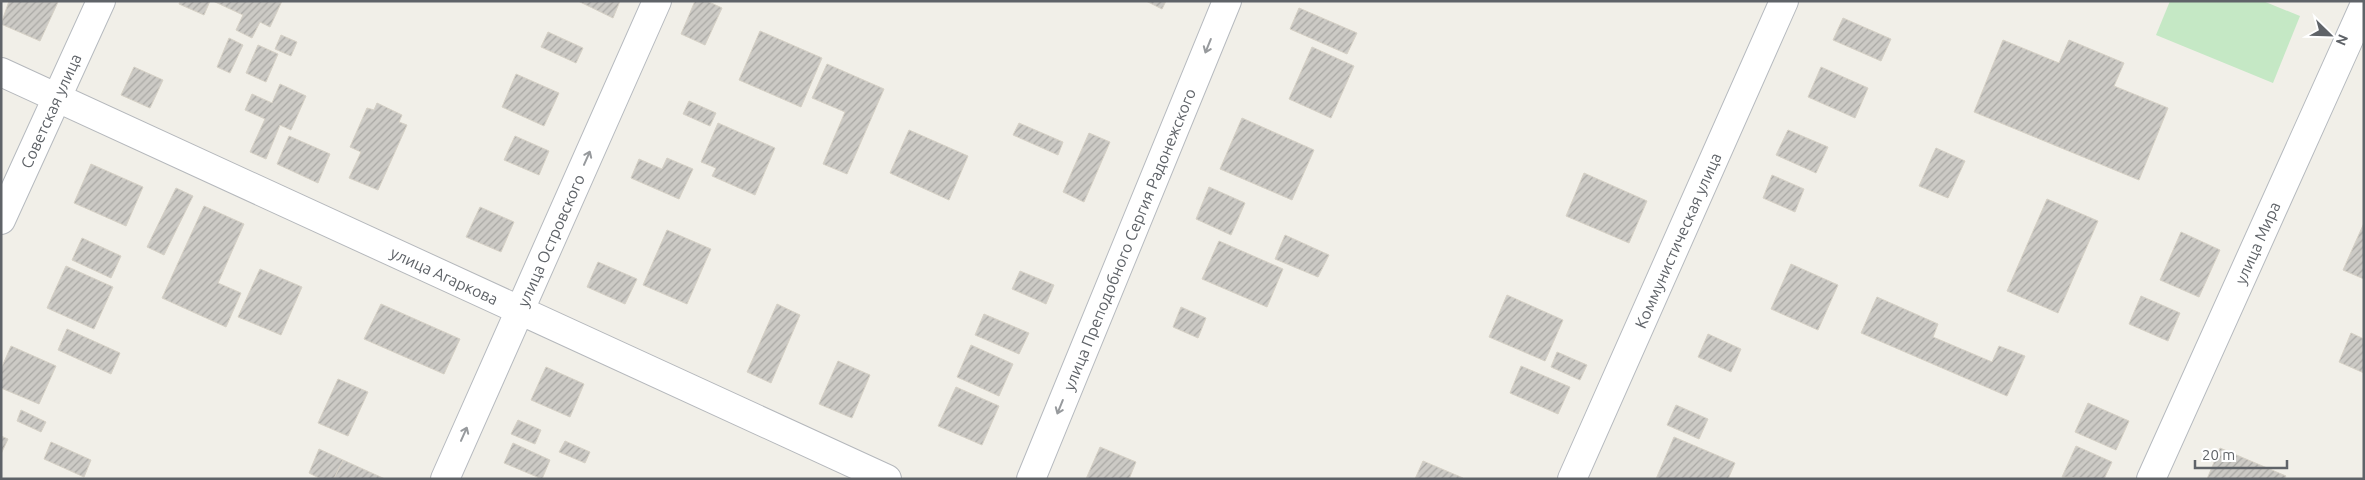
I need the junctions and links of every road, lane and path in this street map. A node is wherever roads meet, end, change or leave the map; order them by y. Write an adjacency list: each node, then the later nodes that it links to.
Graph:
1 (101, 1): 7 (street, Советская улица)
2 (657, 1): 9 (street, улица Островского, one-way to 2)
3 (1227, 1): 12 (street, улица Преподобного Сергия Радонежского, one-way to 12)
4 (1784, 1): 13 (street, Коммунистическая улица)
5 (2364, 6): 14 (street, улица Мира)
6 (1, 72): 7 (street, улица Агаркова)
7 (58, 97): 8 (street, Советская улица); 9 (street, улица Агаркова)
8 (1, 220)
9 (519, 310): 10 (street, улица Островского, one-way to 9); 11 (street, улица Агаркова)
10 (444, 479)
11 (887, 479)
12 (1031, 479)
13 (1572, 479)
14 (2151, 479)

